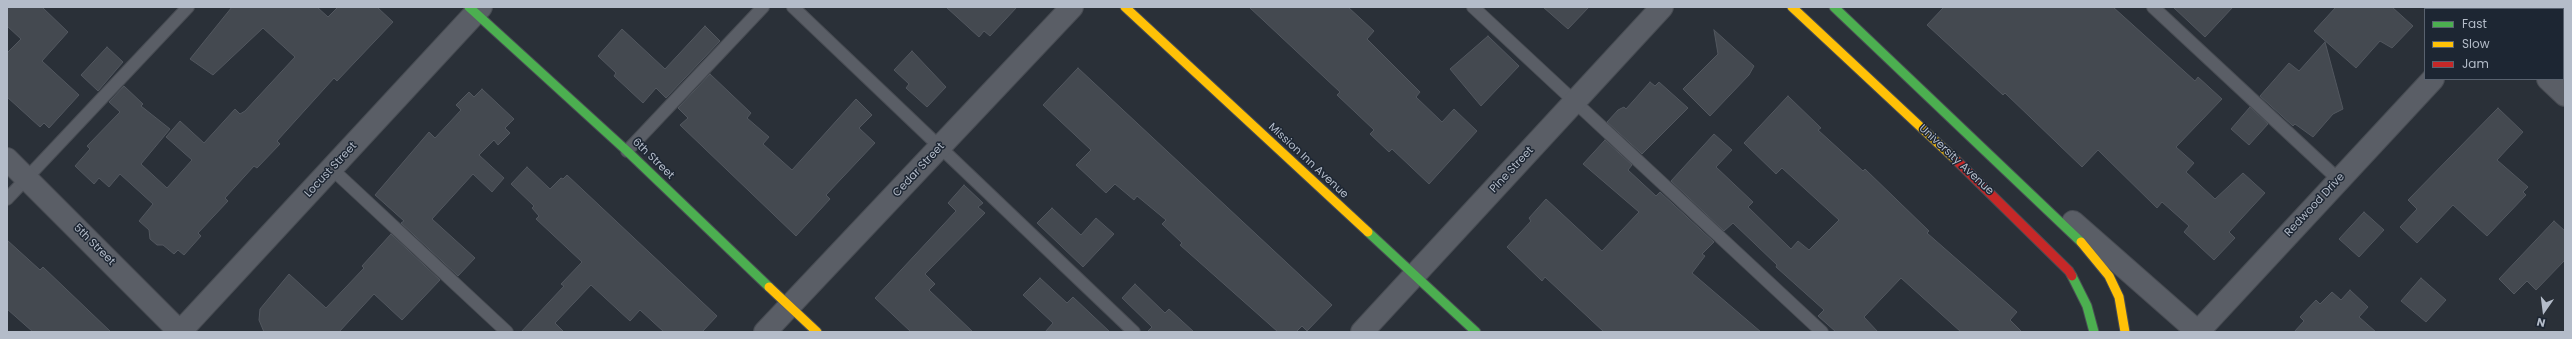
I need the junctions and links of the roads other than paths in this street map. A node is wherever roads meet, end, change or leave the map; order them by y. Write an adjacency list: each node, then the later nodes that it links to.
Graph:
1 (188, 7): 20 (lane)
2 (763, 7): 17 (lane)
3 (793, 7): 16 (lane)
4 (1072, 7): 16 (street, Cedar Street)
5 (1125, 7): 24 (main road, Mission Inn Avenue)
6 (1473, 7): 15 (lane)
7 (1662, 7): 15 (street, Pine Street)
8 (1792, 7): 34 (main road, University Avenue)
9 (1834, 7): 21 (main road)
10 (2153, 7): 22 (lane)
11 (475, 9): 17 (main road, 6th Street); 19 (street, Locust Street)
12 (2432, 80): 22 (street, Redwood Drive)
13 (2549, 80): 14 (street)
14 (2565, 95)
15 (1574, 102): 24 (street, Pine Street); 33 (lane)
16 (940, 148): 25 (street, Cedar Street); 30 (lane)
17 (627, 151): 25 (main road, 6th Street)
18 (7, 159): 20 (street, 5th Street)
19 (332, 169): 26 (street, Locust Street); 27 (lane)
20 (27, 178): 23 (lane); 26 (street, 5th Street)
21 (2016, 179): 35 (main road); 36 (street)
22 (2339, 180): 36 (street, Redwood Drive)
23 (7, 199)
24 (1415, 275): 31 (street, Pine Street); 32 (main road, Mission Inn Avenue)
25 (790, 306): 28 (street, Cedar Street); 29 (main road, 6th Street)
26 (180, 332)
27 (506, 332)
28 (766, 332)
29 (817, 332)
30 (1134, 332)
31 (1362, 332)
32 (1476, 332)
33 (1822, 332)
34 (2094, 332)
35 (2125, 332)
36 (2198, 332)

